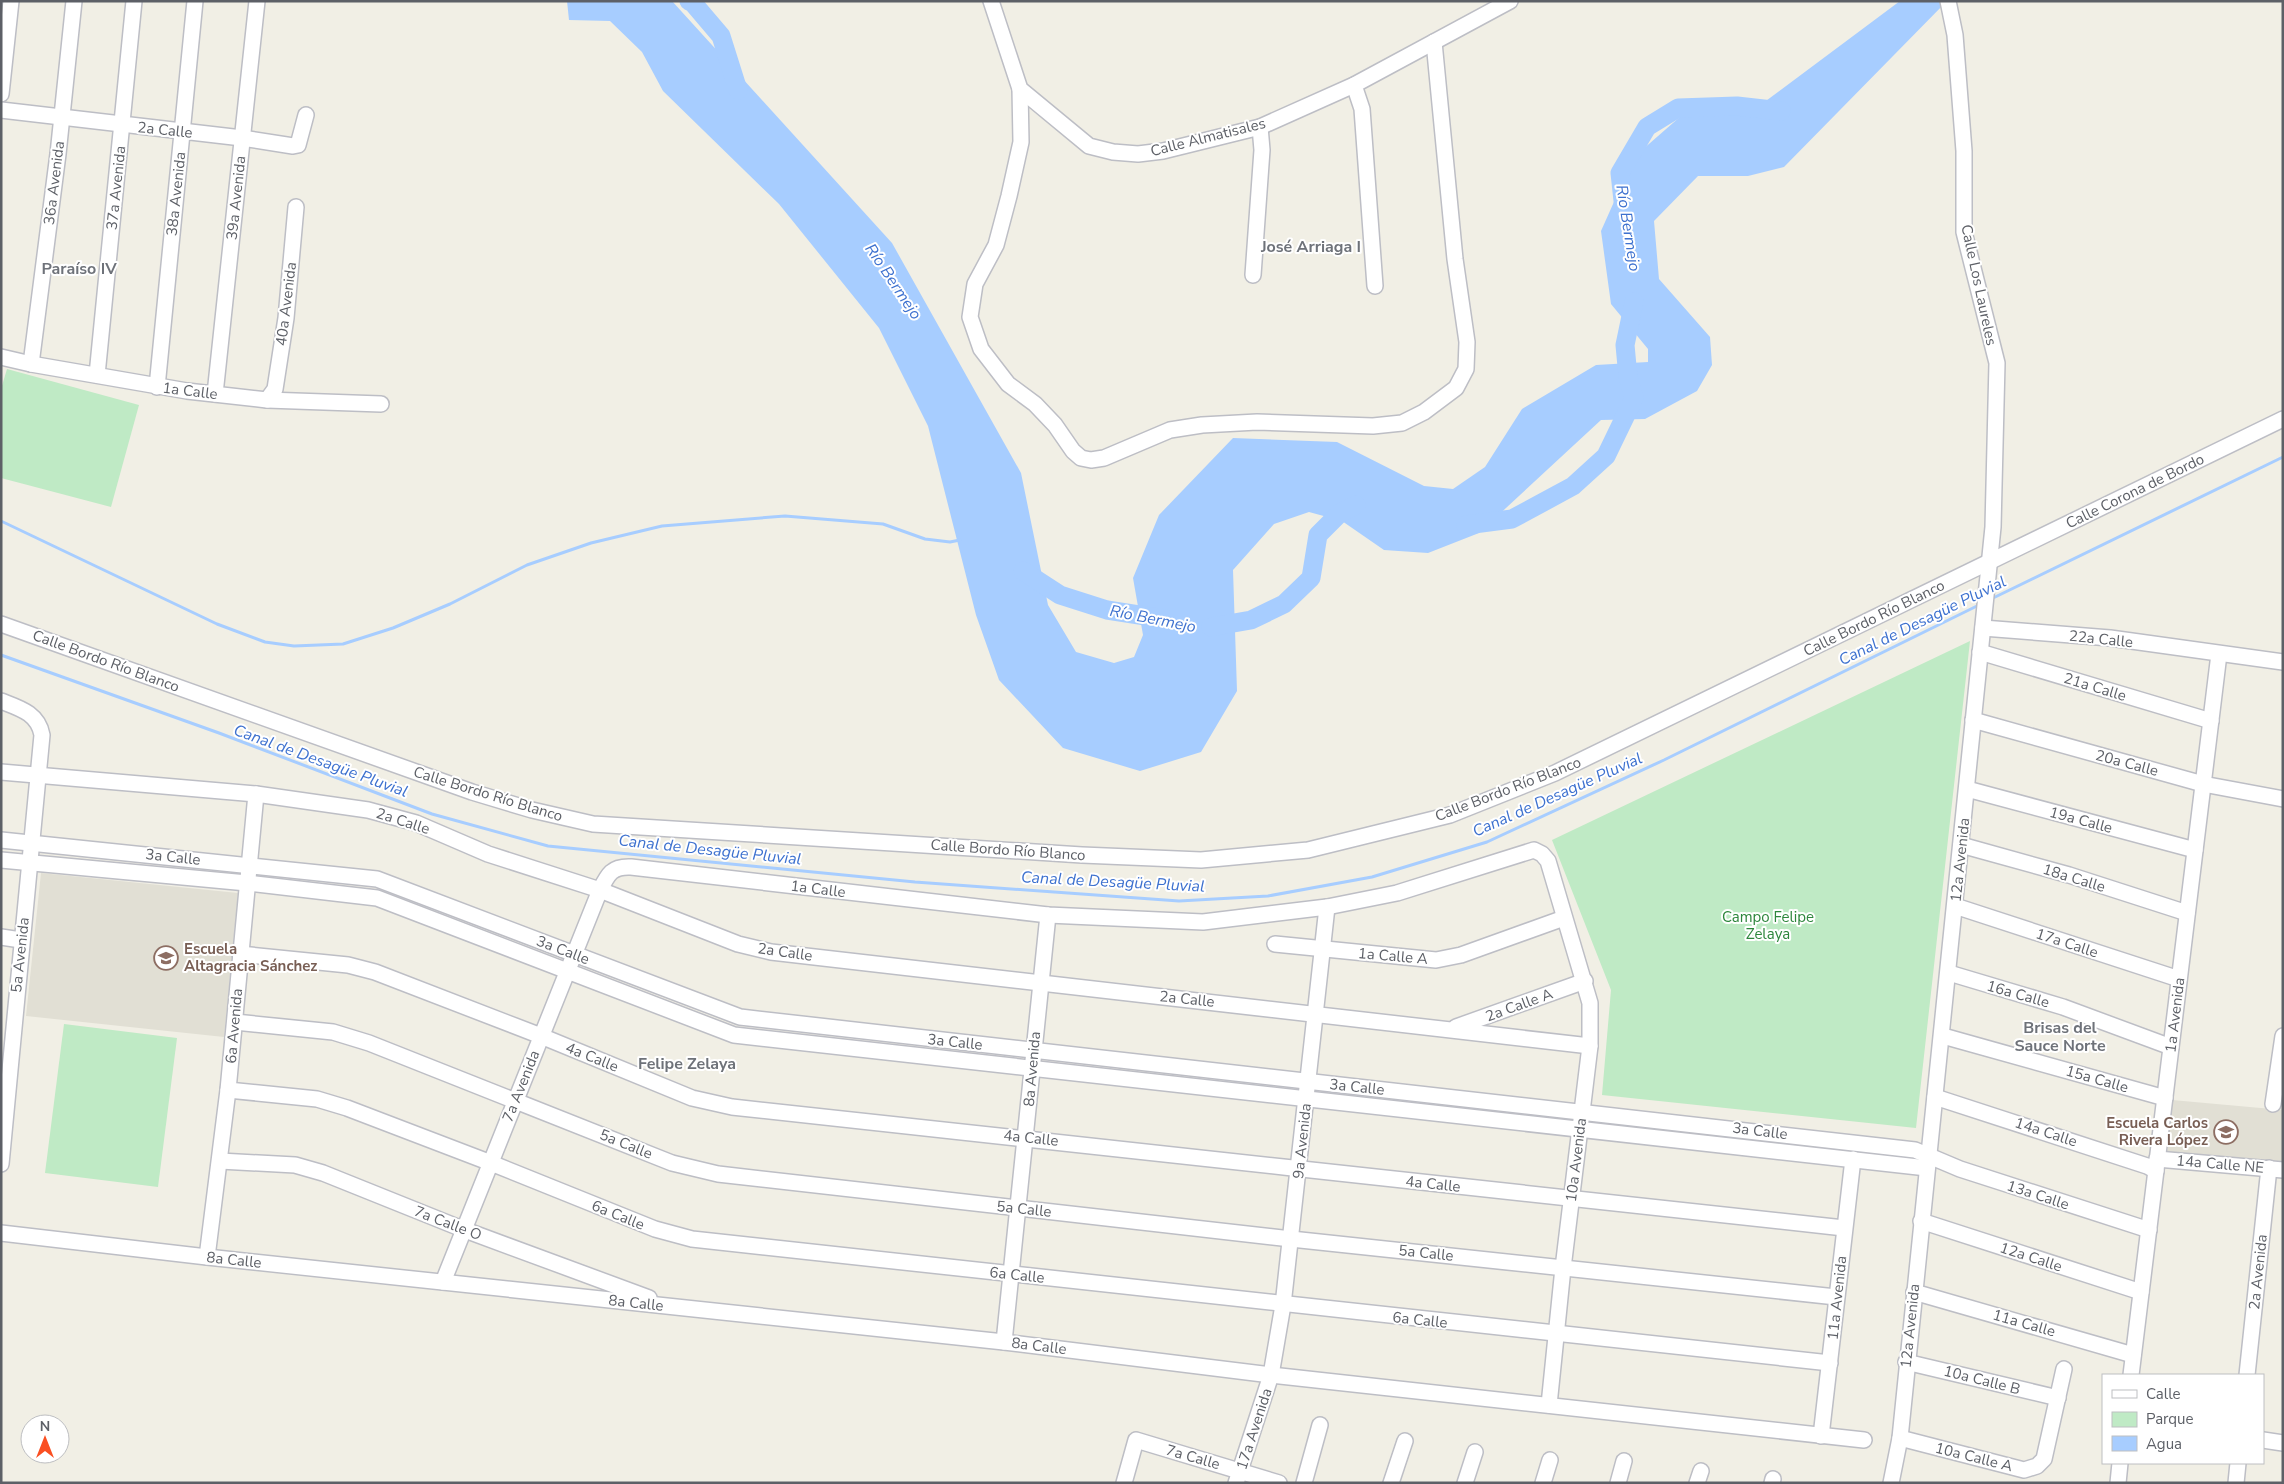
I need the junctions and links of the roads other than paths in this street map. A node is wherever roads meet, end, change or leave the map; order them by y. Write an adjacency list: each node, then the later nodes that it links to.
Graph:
1 (11, 1): 12 (street)
2 (74, 1): 15 (street, 36a Avenida)
3 (134, 1): 16 (street, 37a Avenida)
4 (195, 1): 18 (street, 38a Avenida)
5 (257, 1): 19 (street, 39a Avenida)
6 (991, 1): 11 (street)
7 (1510, 1): 9 (street, Calle Almatisales)
8 (1948, 4): 31 (street, Calle Los Laureles)
9 (1434, 42): 10 (street, Calle Almatisales); 11 (street)
10 (1354, 85): 17 (street, Calle Almatisales); 22 (street)
11 (1020, 90): 17 (street, Calle Almatisales)
12 (1, 94)
13 (1, 110): 15 (street, 2a Calle)
14 (306, 115): 19 (street, 2a Calle)
15 (62, 118): 16 (street, 2a Calle); 24 (street, 36a Avenida)
16 (122, 126): 18 (street, 2a Calle); 25 (street, 37a Avenida)
17 (1260, 127): 21 (street)
18 (182, 132): 19 (street, 2a Calle); 26 (street, 38a Avenida)
19 (242, 138): 27 (street, 39a Avenida)
20 (296, 206): 28 (street, 40a Avenida)
21 (1253, 275)
22 (1375, 286)
23 (1, 357): 24 (street, 1a Calle)
24 (31, 364): 25 (street, 1a Calle)
25 (97, 375): 26 (street, 1a Calle)
26 (157, 387): 27 (street, 1a Calle)
27 (215, 394): 28 (street, 1a Calle)
28 (267, 400): 29 (street, 1a Calle)
29 (381, 404)
30 (2283, 419): 31 (street, Calle Corona de Bordo)
31 (1988, 564): 32 (street, Calle Bordo Río Blanco); 33 (street, 12a Avenida)
32 (1, 624)
33 (1983, 628): 34 (street, 12a Avenida); 35 (street, 22a Calle)
34 (1980, 652): 38 (street, 12a Avenida); 39 (street, 21a Calle)
35 (2218, 654): 36 (street, 22a Calle); 39 (street, 1a Avenida)
36 (2283, 662)
37 (1, 702): 41 (street)
38 (1973, 720): 42 (street, 20a Calle); 43 (street, 12a Avenida)
39 (2210, 721): 42 (street, 1a Avenida)
40 (1, 772): 41 (street, 2a Calle)
41 (38, 776): 44 (street, 2a Calle); 47 (street, 5a Avenida)
42 (2203, 784): 45 (street, 20a Calle); 49 (street, 1a Avenida)
43 (1967, 789): 48 (street, 12a Avenida); 49 (street, 19a Calle)
44 (256, 794): 52 (street, 6a Avenida); 54 (street, 2a Calle)
45 (2283, 800)
46 (1, 840): 47 (street, 3a Calle)
47 (31, 843): 51 (street, 5a Avenida); 52 (street, 3a Calle)
48 (1961, 845): 55 (street, 12a Avenida); 57 (street, 18a Calle)
49 (2195, 850): 57 (street, 1a Avenida)
50 (1, 860): 51 (street, 3a Calle)
51 (29, 863): 53 (street, 3a Calle); 61 (street, 5a Avenida)
52 (249, 864): 53 (street, 6a Avenida); 65 (street, 3a Calle)
53 (248, 883): 64 (street, 6a Avenida); 66 (street, 3a Calle)
54 (600, 890): 58 (street, 1a Calle); 65 (street, 7a Avenida); 70 (street, 2a Calle)
55 (1955, 906): 67 (street, 12a Avenida); 68 (street, 17a Calle)
56 (1327, 907): 58 (street); 59 (street, 10a Avenida); 63 (street, 9a Avenida)
57 (2187, 913): 68 (street, 1a Avenida)
58 (1048, 915): 70 (street, 8a Avenida)
59 (1564, 918): 63 (street, 1a Calle A); 69 (street, 10a Avenida)
60 (1, 937): 61 (street)
61 (21, 940): 71 (street, 5a Avenida)
62 (1275, 944): 63 (street, 1a Calle A)
63 (1321, 950): 72 (street, 9a Avenida)
64 (240, 954): 73 (street, 6a Avenida); 75 (street, 4a Calle)
65 (575, 955): 66 (street, 7a Avenida); 80 (street, 3a Calle)
66 (568, 971): 75 (street, 7a Avenida); 81 (street, 3a Calle)
67 (1949, 973): 76 (street, 12a Avenida); 79 (street, 16a Calle)
68 (2179, 979): 79 (street, 1a Avenida)
69 (1585, 981): 74 (street, 2a Calle A); 78 (street, 10a Avenida)
70 (1040, 982): 72 (street, 2a Calle); 80 (street, 8a Avenida)
71 (8, 1010): 83 (street, 5a Avenida)
72 (1315, 1013): 74 (street, 2a Calle); 82 (street, 9a Avenida)
73 (235, 1022): 84 (street, 6a Avenida); 87 (street, 5a Calle)
74 (1452, 1028): 78 (street, 2a Calle)
75 (541, 1036): 87 (street, 7a Avenida); 92 (street, 4a Calle)
76 (1942, 1036): 85 (street, 12a Avenida); 86 (street, 15a Calle)
77 (2283, 1036): 89 (street)
78 (1590, 1046): 90 (street, 10a Avenida)
79 (2171, 1047): 86 (street, 1a Avenida)
80 (1034, 1051): 81 (street, 8a Avenida); 82 (street, 3a Calle)
81 (1032, 1069): 88 (street, 3a Calle); 92 (street, 8a Avenida)
82 (1308, 1082): 88 (street, 9a Avenida); 90 (street, 3a Calle)
83 (4, 1088): 97 (street, 5a Avenida)
84 (228, 1090): 94 (street, 6a Avenida); 96 (street, 6a Calle)
85 (1935, 1097): 95 (street, 12a Avenida); 98 (street, 14a Calle)
86 (2165, 1098): 98 (street, 1a Avenida)
87 (515, 1100): 96 (street, 7a Avenida); 102 (street, 5a Calle)
88 (1306, 1100): 91 (street, 3a Calle); 99 (street, 9a Avenida)
89 (2273, 1104)
90 (1582, 1110): 91 (street, 10a Avenida); 95 (street, 3a Calle)
91 (1579, 1129): 93 (street, 3a Calle); 101 (street, 10a Avenida)
92 (1025, 1137): 99 (street, 4a Calle); 102 (street, 8a Avenida)
93 (1853, 1159): 95 (street, 3a Calle); 104 (street, 11a Avenida)
94 (220, 1161): 105 (street, 7a Calle O); 109 (street, 6a Avenida)
95 (1929, 1162): 103 (street, 12a Avenida); 106 (street, 13a Calle)
96 (491, 1163): 105 (street, 7a Avenida); 111 (street, 6a Calle)
97 (1, 1164)
98 (2157, 1165): 100 (street, 14a Calle NE); 106 (street, 1a Avenida)
99 (1299, 1169): 101 (street, 4a Calle); 108 (street, 9a Avenida)
100 (2276, 1169): 125 (street, 2a Avenida)
101 (1570, 1200): 104 (street, 4a Calle); 110 (street, 10a Avenida)
102 (1018, 1208): 108 (street, 5a Calle); 111 (street, 8a Avenida)
103 (1921, 1222): 113 (street, 12a Avenida); 114 (street, 12a Calle)
104 (1844, 1228): 115 (street, 11a Avenida)
105 (464, 1230): 112 (street, 7a Avenida); 117 (street, 7a Calle O)
106 (2149, 1230): 114 (street, 1a Avenida)
107 (1, 1233): 109 (street, 8a Calle)
108 (1291, 1239): 110 (street, 5a Calle); 116 (street, 9a Avenida)
109 (207, 1257): 112 (street, 8a Calle)
110 (1563, 1268): 115 (street, 5a Calle); 118 (street, 10a Avenida)
111 (1010, 1274): 116 (street, 6a Calle); 119 (street, 8a Avenida)
112 (443, 1282): 117 (street, 8a Calle)
113 (1914, 1292): 120 (street, 11a Calle); 121 (street, 12a Avenida)
114 (2141, 1292): 120 (street, 1a Avenida)
115 (1836, 1297): 122 (street, 11a Avenida)
116 (1283, 1305): 118 (street, 6a Calle); 126 (street, 9a Avenida)
117 (672, 1306): 119 (street, 8a Calle)
118 (1556, 1335): 122 (street, 6a Calle); 128 (street, 10a Avenida)
119 (1004, 1342): 126 (street, 8a Calle)
120 (2133, 1355): 124 (street, 1a Avenida)
121 (1906, 1362): 127 (street, 10a Calle B); 131 (street, 12a Avenida)
122 (1830, 1363): 130 (street, 11a Avenida)
123 (2064, 1369): 127 (street, 10a Calle A)
124 (2131, 1374)
125 (2247, 1374)
126 (1271, 1375): 128 (street, 8a Calle); 141 (street, 17a Avenida)
127 (2058, 1398): 131 (street, 10a Calle A)
128 (1549, 1406): 130 (street, 8a Calle)
129 (1320, 1425): 145 (street)
130 (1821, 1436): 132 (street, 8a Calle)
131 (1900, 1438): 142 (street, 12a Avenida)
132 (1864, 1440)
133 (2264, 1440): 135 (street)
134 (1405, 1442): 146 (street)
135 (2283, 1443)
136 (1475, 1452): 147 (street)
137 (1550, 1460): 148 (street)
138 (1624, 1461): 149 (street)
139 (2120, 1464): 150 (street)
140 (2238, 1464): 151 (street)
141 (1238, 1477): 143 (street, 7a Calle); 144 (street, 7a Calle)
142 (1895, 1482)
143 (1124, 1483)
144 (1279, 1483)
145 (1304, 1483)
146 (1391, 1483)
147 (1465, 1483)
148 (1543, 1483)
149 (1618, 1483)
150 (2118, 1483)
151 (2236, 1483)

